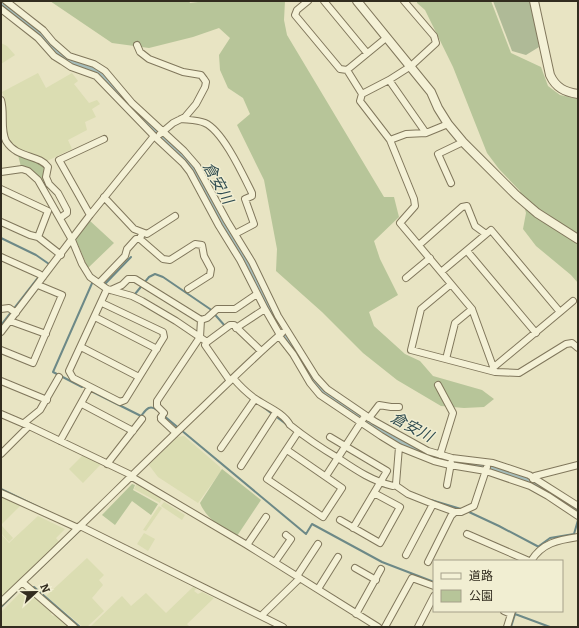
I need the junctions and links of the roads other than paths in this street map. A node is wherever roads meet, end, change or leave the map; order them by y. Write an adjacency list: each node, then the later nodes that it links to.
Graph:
1 (6, 1): 8 (street)
2 (308, 1): 14 (street)
3 (324, 1): 12 (street)
4 (356, 1): 10 (street)
5 (404, 1): 13 (street)
6 (534, 1): 17 (street)
7 (1, 9): 9 (street)
8 (43, 30): 9 (street); 21 (street)
9 (38, 38): 23 (street)
10 (386, 38): 12 (street); 13 (street)
11 (137, 45): 19 (street)
12 (367, 53): 14 (street)
13 (411, 66): 15 (street); 20 (street)
14 (346, 70): 16 (street)
15 (389, 80): 16 (street); 22 (street)
16 (362, 94): 25 (street)
17 (578, 94)
18 (1, 100): 35 (street)
19 (181, 119): 21 (street); 37 (street)
20 (448, 124): 22 (street); 26 (street)
21 (163, 131): 23 (street); 37 (street)
22 (426, 133): 25 (street)
23 (155, 136): 30 (street); 56 (street)
24 (104, 139): 33 (street)
25 (390, 140): 43 (street)
26 (463, 142): 28 (street); 41 (street)
27 (1, 172): 31 (street)
28 (451, 183)
29 (1, 189): 32 (street)
30 (104, 198): 33 (street); 39 (street)
31 (50, 202): 32 (street); 35 (street)
32 (48, 211): 40 (street)
33 (90, 215): 42 (street)
34 (175, 216): 39 (street)
35 (60, 218): 42 (street)
36 (1, 222): 40 (street)
37 (235, 234): 64 (street)
38 (486, 234): 43 (street); 44 (street); 63 (street)
39 (141, 235): 51 (street); 55 (street)
40 (38, 237): 45 (street)
41 (578, 239)
42 (72, 240): 45 (street); 54 (street)
43 (419, 245): 47 (street)
44 (467, 251): 48 (street); 72 (street)
45 (59, 253): 49 (street)
46 (1, 258): 49 (street)
47 (430, 258): 48 (street); 50 (street)
48 (441, 272): 52 (street)
49 (41, 276): 53 (street)
50 (406, 278)
51 (102, 281)
52 (451, 284): 61 (street); 82 (street)
53 (38, 285): 62 (street); 73 (street)
54 (111, 289): 58 (street); 67 (street); 75 (street)
55 (188, 289)
56 (257, 294): 60 (street); 67 (street)
57 (572, 301): 63 (street)
58 (102, 303): 65 (street); 79 (street)
59 (1, 309): 62 (street)
60 (265, 309): 66 (street); 69 (street)
61 (472, 309): 82 (street); 83 (street)
62 (14, 312): 68 (street)
63 (560, 312): 72 (street)
64 (276, 314): 66 (street); 70 (street)
65 (95, 317): 77 (street); 79 (street)
66 (270, 318): 74 (street)
67 (201, 320): 75 (street)
68 (10, 321): 71 (street); 73 (street)
69 (236, 328): 76 (street); 81 (street)
70 (286, 330): 74 (street); 97 (street)
71 (1, 332)
72 (536, 333): 83 (street)
73 (46, 334): 80 (street)
74 (280, 335): 81 (street); 97 (street)
75 (199, 338): 76 (street); 99 (street)
76 (206, 342): 86 (street)
77 (81, 347): 85 (street); 89 (street)
78 (578, 348): 83 (street)
79 (157, 349): 85 (street)
80 (1, 350)
81 (260, 351): 86 (street)
82 (446, 359): 83 (street)
83 (495, 370)
84 (59, 377): 90 (street)
85 (140, 377): 89 (street)
86 (233, 380): 91 (street); 99 (street)
87 (1, 381): 90 (street)
88 (438, 385): 109 (street)
89 (90, 387): 92 (street)
90 (47, 400): 98 (street)
91 (254, 400): 94 (street); 106 (street)
92 (82, 404): 100 (street); 103 (street)
93 (399, 407): 97 (street)
94 (276, 412): 101 (street); 114 (street)
95 (1, 414): 98 (street)
96 (142, 419): 100 (street)
97 (364, 419): 104 (street); 105 (street); 109 (street)
98 (27, 424): 103 (street); 108 (street)
99 (178, 430): 116 (street)
100 (133, 431): 112 (street)
101 (298, 432): 107 (street); 110 (street)
102 (330, 437): 104 (street)
103 (60, 441): 112 (street)
104 (346, 447): 110 (street); 119 (street)
105 (399, 447): 111 (street); 122 (street)
106 (221, 448)
107 (287, 450): 117 (street); 117 (street)
108 (1, 454)
109 (440, 455): 111 (street)
110 (337, 459): 117 (street); 119 (street)
111 (451, 462): 115 (street); 115 (street); 120 (street)
112 (107, 464): 116 (street)
113 (578, 465): 118 (street)
114 (241, 466)
115 (489, 466): 118 (street); 121 (street); 127 (street)
116 (131, 476): 131 (street); 137 (street)
117 (326, 476)
118 (533, 478): 121 (street); 126 (street)
119 (380, 482): 122 (street); 124 (street)
120 (447, 485)
121 (530, 485): 128 (street)
122 (395, 486): 125 (street)
123 (1, 493): 131 (street)
124 (374, 493): 132 (street); 132 (street)
125 (433, 504): 127 (street); 138 (street)
126 (578, 506)
127 (455, 512): 143 (street)
128 (578, 516)
129 (266, 518): 137 (street)
130 (340, 520): 132 (street)
131 (81, 527): 148 (street); 155 (street)
132 (353, 528)
133 (467, 534): 140 (street)
134 (286, 535): 142 (street)
135 (578, 537): 141 (street)
136 (318, 544): 146 (street)
137 (247, 545): 142 (street)
138 (406, 555)
139 (338, 557): 150 (street)
140 (528, 560)
141 (531, 560)
142 (275, 562): 146 (street)
143 (428, 562)
144 (355, 568): 147 (street)
145 (381, 569): 147 (street)
146 (298, 577): 150 (street); 155 (street)
147 (376, 580): 154 (street)
148 (22, 582): 152 (street); 156 (street)
149 (433, 586): 159 (street)
150 (318, 589): 154 (street)
151 (433, 598): 160 (street)
152 (1, 602)
153 (512, 612): 161 (street)
154 (356, 614): 158 (street)
155 (261, 616): 157 (street)
156 (74, 627)
157 (283, 627)
158 (378, 627)
159 (385, 627)
160 (418, 627)
161 (507, 627)

